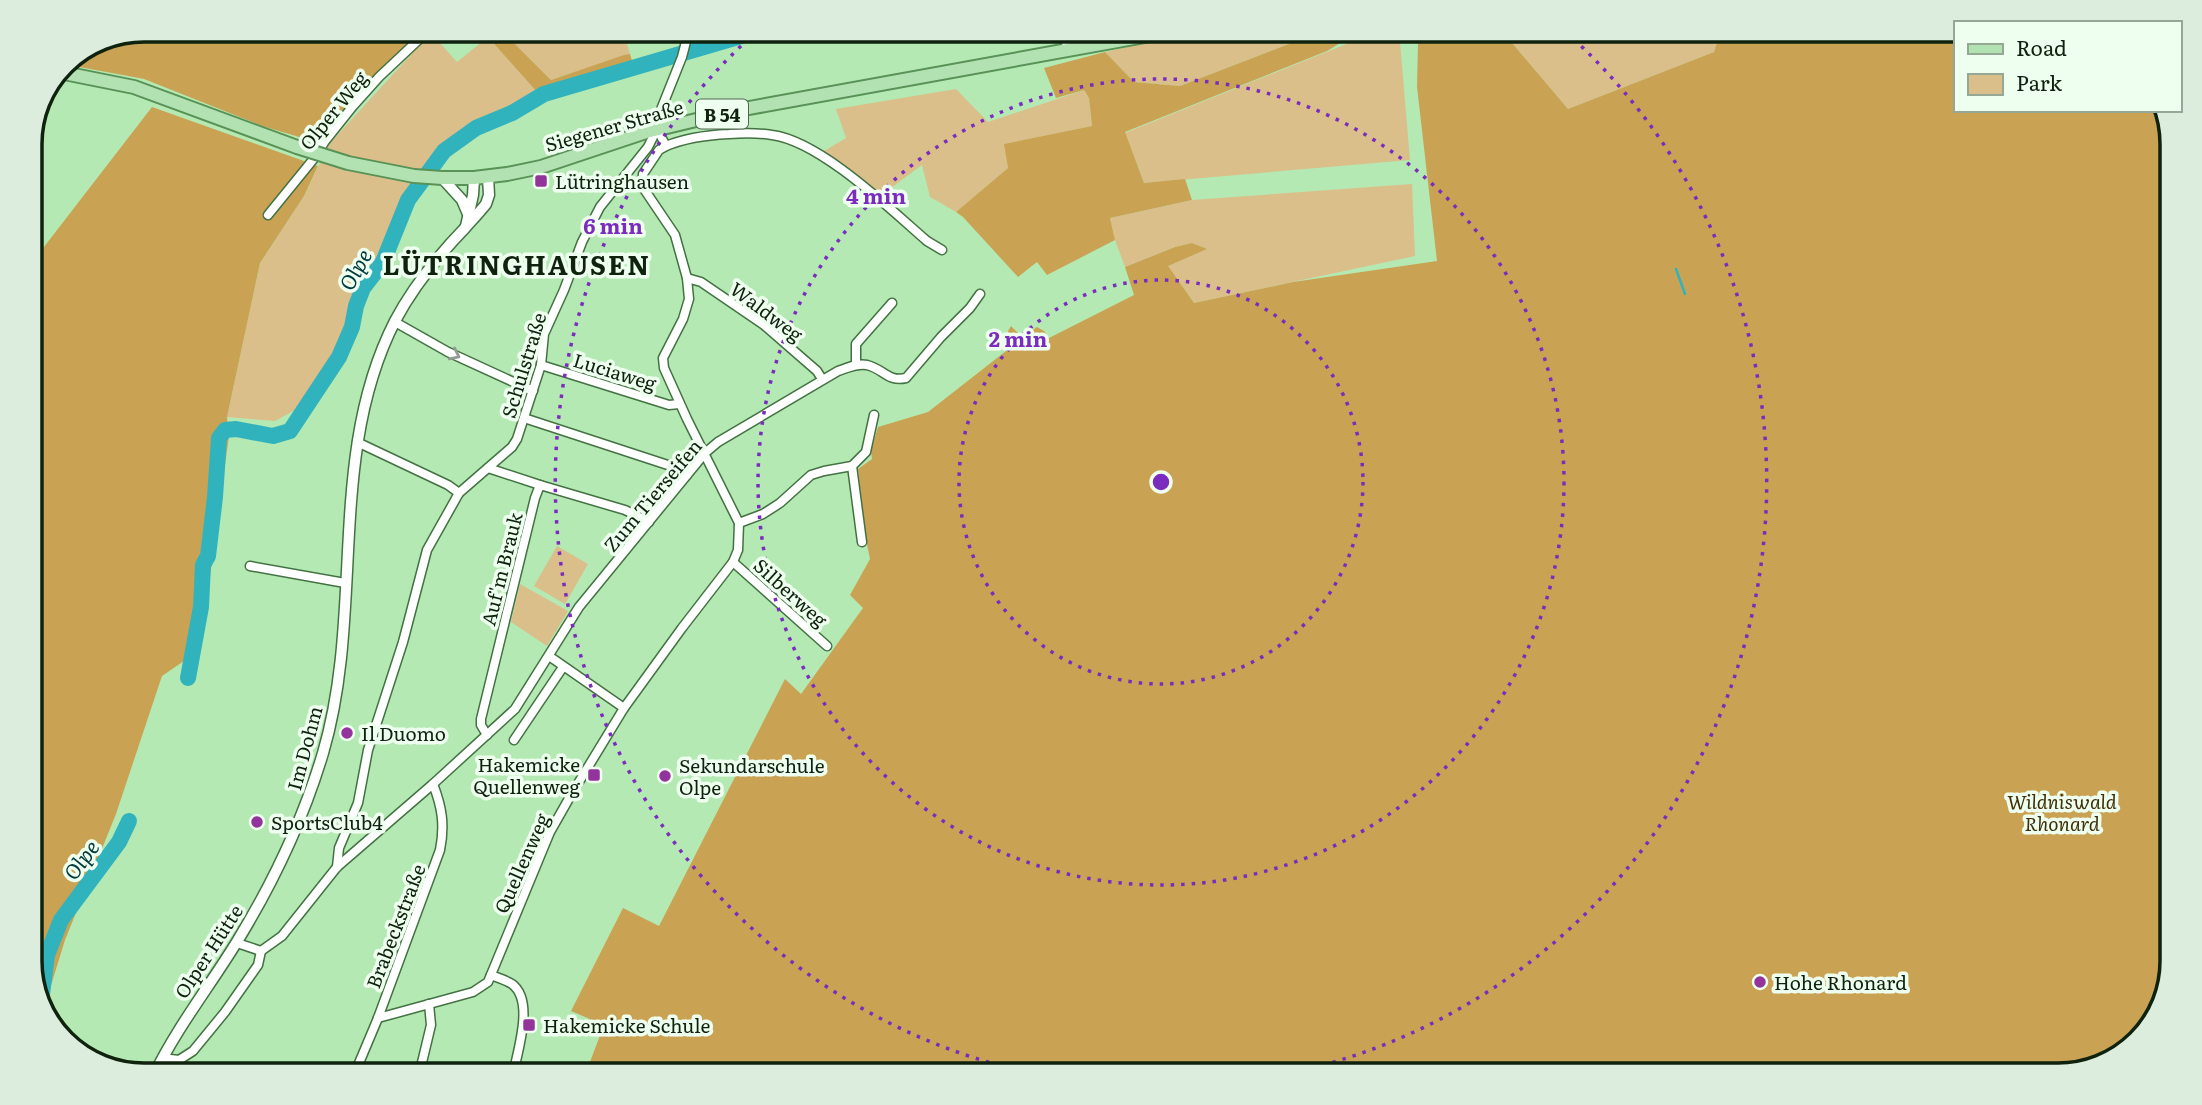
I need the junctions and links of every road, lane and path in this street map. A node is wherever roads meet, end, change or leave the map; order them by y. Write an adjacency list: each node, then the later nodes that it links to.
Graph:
1 (416, 42): 12 (street, Olper Weg)
2 (686, 42): 7 (street, Schulstraße)
3 (1066, 42): 5 (street)
4 (1113, 42): 5 (main road, Siegener Straße / B 54)
5 (1069, 50): 7 (main road, Siegener Straße / B 54)
6 (70, 74): 10 (main road, B 54, bridge)
7 (657, 129): 8 (street); 9 (main road, Siegener Straße / B 54); 19 (street, Schulstraße)
8 (666, 146): 14 (street); 15 (street)
9 (488, 177): 11 (main road, B 54); 13 (street)
10 (442, 178): 11 (main road, B 54); 13 (street)
11 (474, 178): 13 (street)
12 (268, 215)
13 (467, 221): 18 (street)
14 (942, 250)
15 (687, 278): 21 (street, Waldweg); 23 (street)
16 (980, 294): 20 (street)
17 (891, 303): 20 (street)
18 (395, 322): 22 (street, one-way to 22); 26 (street)
19 (541, 365): 22 (street, Schulstraße); 23 (street, Luciaweg)
20 (856, 365): 21 (street, Zum Tierseifen)
21 (822, 379): 27 (street, Zum Tierseifen)
22 (533, 391): 25 (street, Schulstraße)
23 (679, 404): 27 (street)
24 (874, 415): 28 (street)
25 (524, 418): 29 (street, Schulstraße); 30 (street)
26 (357, 442): 32 (street); 38 (street)
27 (705, 453): 30 (street, Zum Tierseifen); 34 (street)
28 (852, 466): 34 (street); 35 (street)
29 (488, 468): 31 (street); 32 (street, Schulstraße)
30 (687, 475): 33 (street, Zum Tierseifen)
31 (540, 485): 33 (street); 43 (street, Auf'm Brauk)
32 (459, 493): 47 (street, Schulstraße)
33 (649, 522): 40 (street, Zum Tierseifen)
34 (739, 523): 36 (street, Quellenweg)
35 (862, 542)
36 (733, 562): 39 (street, Silberweg); 42 (street, Quellenweg)
37 (250, 566): 38 (street)
38 (345, 583): 46 (street, Im Dohm)
39 (827, 646)
40 (549, 656): 41 (street); 43 (street, Zum Tierseifen)
41 (563, 667): 42 (street); 44 (street)
42 (624, 708): 50 (street, Quellenweg)
43 (487, 736): 45 (street, Zum Tierseifen)
44 (514, 740)
45 (433, 784): 47 (street, Zum Tierseifen); 52 (street, Brabeckstraße)
46 (290, 845): 48 (street, Olper Hütte)
47 (337, 867): 49 (street)
48 (237, 943): 49 (street); 53 (street, Olper Hütte)
49 (261, 951): 53 (street)
50 (491, 975): 51 (street); 57 (street)
51 (429, 1004): 52 (street); 56 (street)
52 (378, 1018): 55 (street, Brabeckstraße)
53 (162, 1058): 54 (street, Olper Hütte)
54 (159, 1063)
55 (359, 1063)
56 (422, 1063)
57 (515, 1063)

